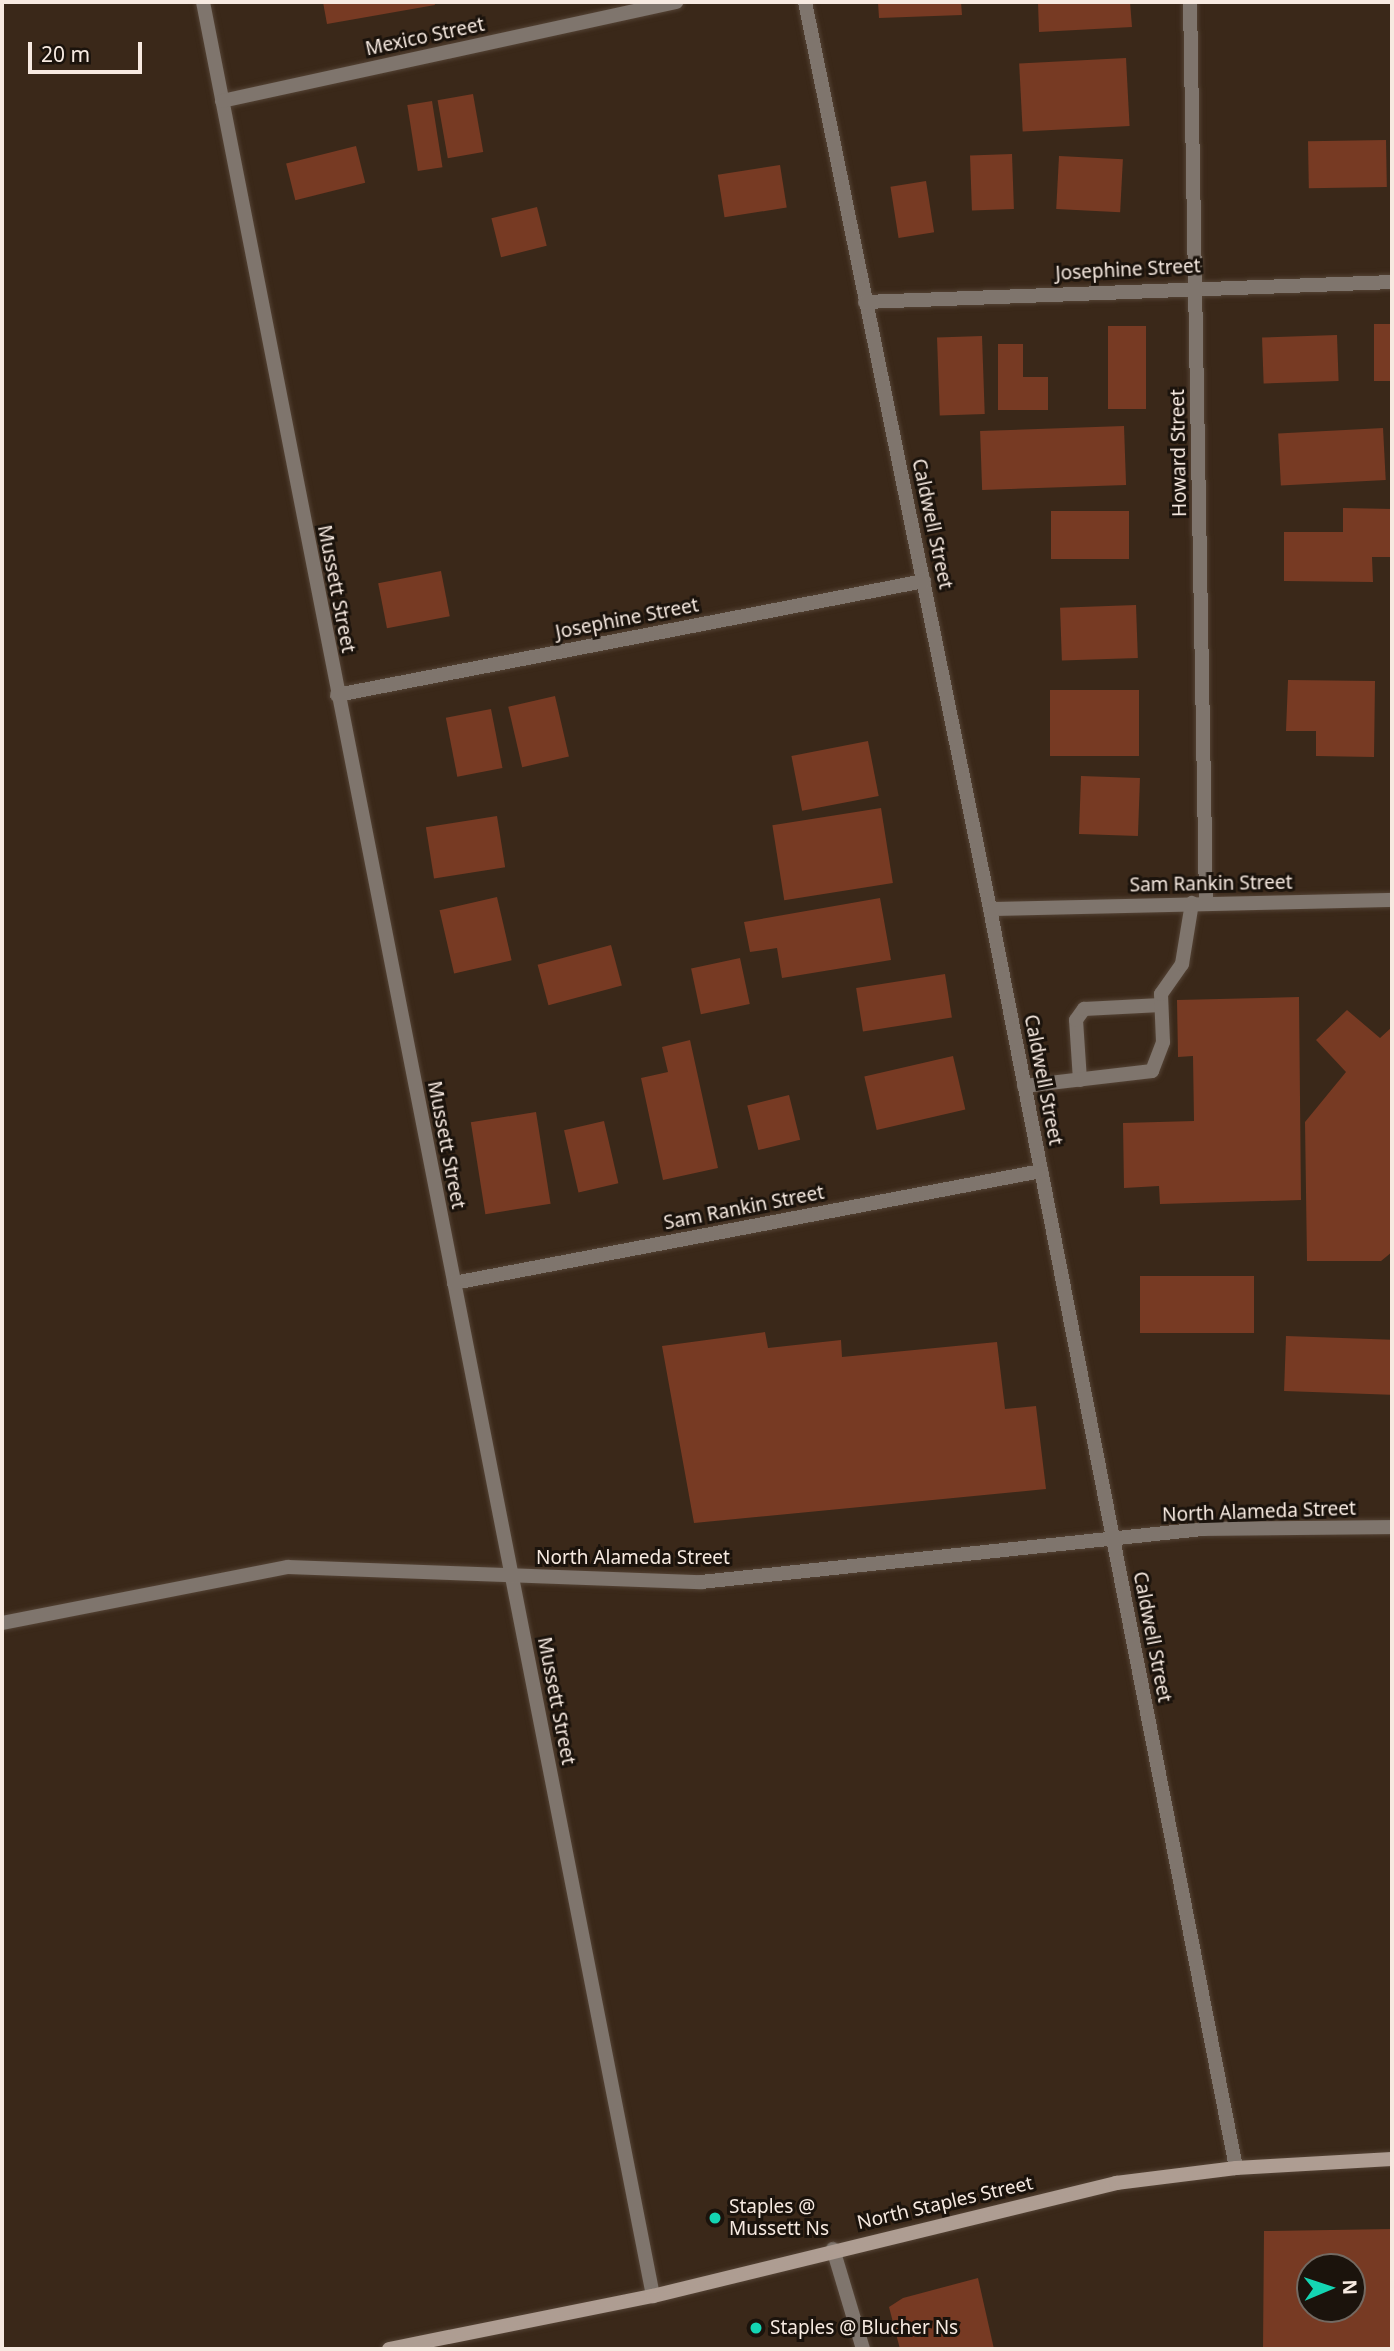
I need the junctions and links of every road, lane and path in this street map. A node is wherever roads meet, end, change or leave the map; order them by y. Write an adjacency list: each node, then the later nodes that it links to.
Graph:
1 (202, 2): 5 (street, Mussett Street)
2 (676, 2): 5 (street, Mexico Street)
3 (805, 2): 8 (street, Caldwell Street)
4 (1190, 2): 7 (street, Howard Street)
5 (222, 101): 10 (street, Mussett Street)
6 (1392, 282): 7 (street, Josephine Street)
7 (1196, 286): 8 (street, Josephine Street); 12 (street, Howard Street)
8 (865, 302): 9 (street, Caldwell Street)
9 (924, 581): 10 (street, Josephine Street); 13 (street, Caldwell Street)
10 (337, 695): 18 (street, Mussett Street)
11 (1392, 900): 12 (street, Sam Rankin Street)
12 (1199, 903): 13 (street, Sam Rankin Street); 14 (street, Howard Street)
13 (990, 909): 16 (street, Caldwell Street)
14 (1161, 1005): 15 (street); 15 (street)
15 (1080, 1080): 16 (street)
16 (1024, 1086): 17 (street, Caldwell Street)
17 (1041, 1171): 18 (street, Sam Rankin Street); 20 (street, Caldwell Street)
18 (454, 1283): 21 (street, Mussett Street)
19 (1392, 1527): 20 (street, North Alameda Street)
20 (1113, 1539): 21 (street, North Alameda Street); 24 (street, Caldwell Street)
21 (512, 1576): 22 (street, North Alameda Street); 26 (street, Mussett Street)
22 (2, 1623)
23 (1392, 2159): 24 (main road, North Staples Street)
24 (1237, 2168): 25 (main road, North Staples Street)
25 (833, 2249): 26 (main road, North Staples Street); 28 (street)
26 (653, 2296): 27 (main road, North Staples Street)
27 (389, 2349)
28 (863, 2349)

